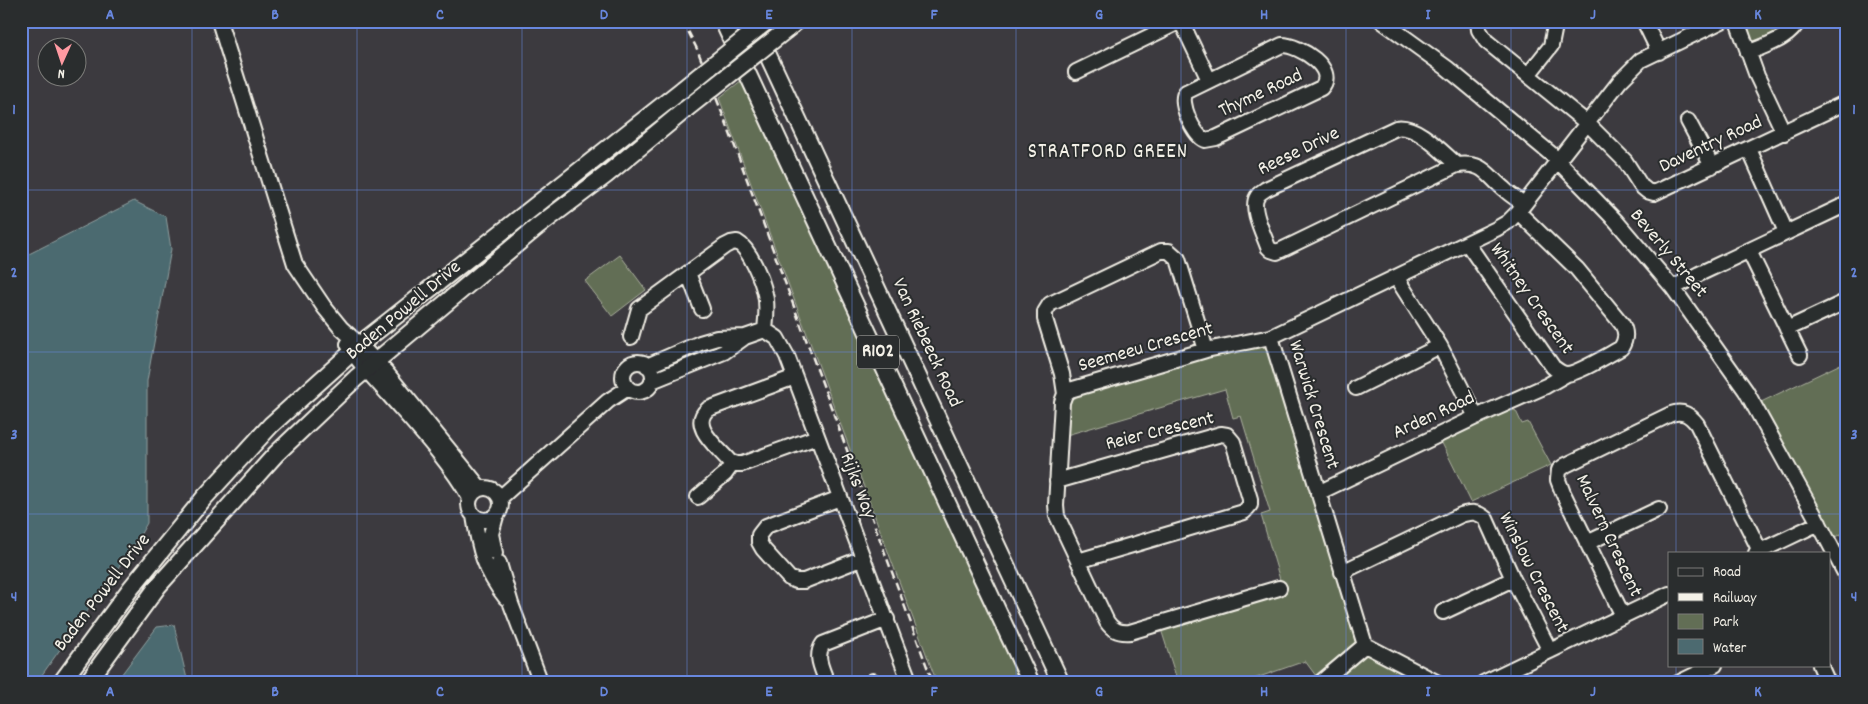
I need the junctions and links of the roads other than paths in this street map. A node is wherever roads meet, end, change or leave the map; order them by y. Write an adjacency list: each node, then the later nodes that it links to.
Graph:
1 (219, 21): 43 (street)
2 (723, 21): 70 (main road, R102)
3 (752, 21): 68 (main road, Van Riebeeck Road / R102)
4 (767, 21): 43 (main road, Baden Powell Drive, bridge)
5 (1181, 21): 16 (street); 18 (street)
6 (1382, 21): 24 (street, Beverly Street)
7 (1478, 21): 17 (street, Daventry Road)
8 (1644, 21): 14 (street)
9 (1722, 21): 14 (street, Warwick Crescent)
10 (1737, 21): 15 (street)
11 (1798, 21): 15 (street)
12 (792, 26): 47 (main road, Baden Powell Drive, bridge)
13 (1554, 31): 17 (street)
14 (1659, 52): 21 (street, Warwick Crescent)
15 (1748, 53): 22 (street)
16 (1076, 72)
17 (1528, 75): 21 (street, Daventry Road)
18 (1209, 80): 18 (street, Thyme Road)
19 (1847, 102): 22 (street, Daventry Road)
20 (1688, 121): 26 (street)
21 (1587, 123): 24 (street, Warwick Crescent); 26 (street, Daventry Road)
22 (1784, 133): 23 (street, Daventry Road)
23 (1749, 149): 26 (street, Daventry Road); 29 (street)
24 (1557, 161): 28 (street, Warwick Crescent); 34 (street, Beverly Street)
25 (1457, 165): 25 (street, Reese Drive); 28 (street)
26 (1712, 166)
27 (1847, 204): 29 (street)
28 (1521, 208): 30 (street, Warwick Crescent); 50 (street, Whitney Crescent)
29 (1786, 232): 31 (street)
30 (1467, 243): 33 (street, Warwick Crescent); 50 (street, Whitney Crescent)
31 (1749, 251): 34 (street); 37 (street)
32 (688, 273): 36 (street); 38 (street); 39 (street)
33 (1396, 277): 41 (street, Warwick Crescent); 42 (street)
34 (1674, 288): 69 (street, Beverly Street)
35 (1847, 301): 37 (street)
36 (702, 309)
37 (1787, 329): 46 (street)
38 (765, 330): 40 (street); 51 (street, Rijks Way)
39 (631, 337)
40 (745, 337): 44 (street); 48 (street)
41 (1271, 338): 45 (street, Seemeeu Crescent); 61 (street, Warwick Crescent)
42 (1440, 346): 54 (street); 56 (street)
43 (356, 348): 47 (street); 89 (main road, Baden Powell Drive)
44 (685, 349): 48 (street); 49 (street)
45 (1206, 350): 55 (street, Seemeeu Crescent); 55 (street)
46 (1800, 355)
47 (371, 365): 60 (street); 90 (main road, Baden Powell Drive)
48 (691, 365): 52 (street)
49 (647, 366): 52 (street); 53 (street)
50 (1567, 374): 56 (street, Arden Road)
51 (795, 377): 57 (street, Rijks Way); 58 (street)
52 (652, 381): 53 (street)
53 (628, 388): 63 (street)
54 (1356, 388)
55 (1065, 394): 59 (street, Seemeeu Crescent)
56 (1476, 418): 61 (street, Arden Road)
57 (817, 437): 58 (street); 64 (street, Rijks Way)
58 (733, 463): 62 (street)
59 (1057, 481): 74 (street, Seemeeu Crescent); 74 (street, Reier Crescent)
60 (475, 493): 63 (street); 66 (street)
61 (1318, 493): 75 (street, Warwick Crescent)
62 (698, 497)
63 (500, 498): 67 (street)
64 (840, 498): 73 (street, Rijks Way); 73 (street)
65 (1659, 509): 71 (street)
66 (474, 516): 67 (street); 80 (street)
67 (496, 516): 80 (street)
68 (986, 523): 70 (main road); 94 (main road, Van Riebeeck Road / R102)
69 (1819, 523): 72 (street); 76 (street, Beverly Street)
70 (960, 534): 93 (main road, R102)
71 (1587, 543): 72 (street, Malvern Crescent); 82 (street, Malvern Crescent)
72 (1758, 552)
73 (863, 558): 83 (street, Rijks Way)
74 (1078, 561): 78 (street, Seemeeu Crescent)
75 (1342, 572): 77 (street, Winslow Crescent); 84 (street, Warwick Crescent)
76 (1847, 577)
77 (1513, 579): 81 (street); 85 (street, Winslow Crescent)
78 (1279, 588)
79 (1668, 594): 82 (street)
80 (511, 604): 91 (street)
81 (1444, 612)
82 (1623, 616): 85 (street)
83 (887, 619): 88 (street, Rijks Way); 92 (street)
84 (1365, 645): 95 (street); 96 (street)
85 (1550, 651): 97 (street)
86 (1713, 666): 98 (street)
87 (1820, 666): 99 (street)
88 (908, 682)
89 (61, 683)
90 (87, 683)
91 (541, 683)
92 (827, 683)
93 (1031, 683)
94 (1061, 683)
95 (1320, 683)
96 (1438, 683)
97 (1483, 683)
98 (1678, 683)
99 (1828, 683)

